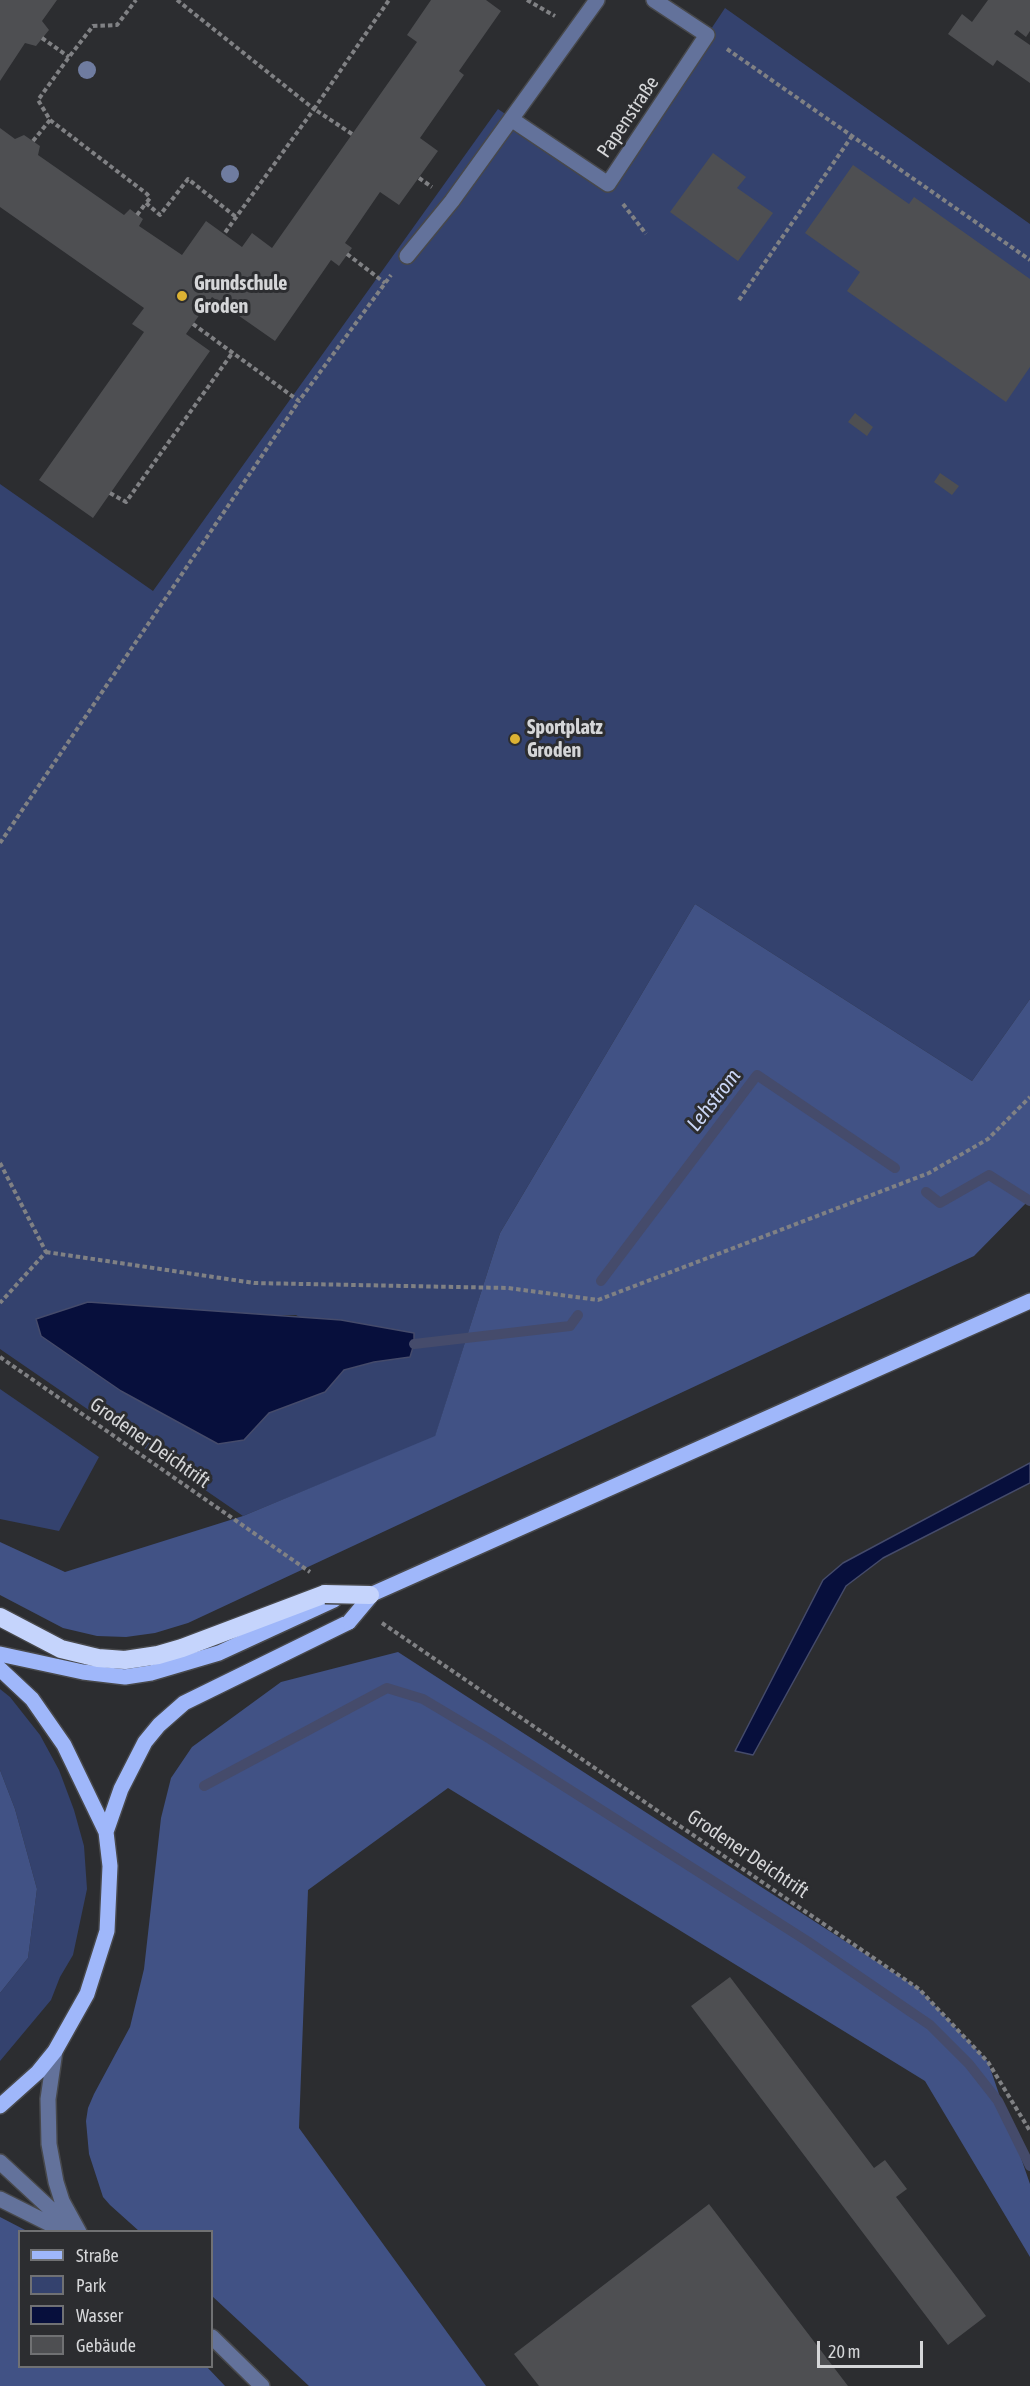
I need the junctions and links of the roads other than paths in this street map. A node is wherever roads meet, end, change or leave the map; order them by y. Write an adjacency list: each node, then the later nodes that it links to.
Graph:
1 (597, 0): 3 (street)
2 (654, 0): 3 (street, Papenstraße)
3 (511, 119): 4 (street)
4 (407, 256)
5 (1030, 1301): 6 (main road)
6 (370, 1596): 8 (highway, bridge); 11 (main road, bridge)
7 (0, 1617): 8 (highway)
8 (227, 1640): 9 (main road)
9 (0, 1654)
10 (0, 1669): 11 (main road)
11 (106, 1832): 12 (main road)
12 (55, 2051): 13 (main road); 18 (street)
13 (0, 2106)
14 (0, 2162): 17 (street)
15 (0, 2199): 16 (street)
16 (62, 2230)
17 (75, 2230)
18 (76, 2230)
19 (213, 2338): 20 (street)
20 (262, 2386)

